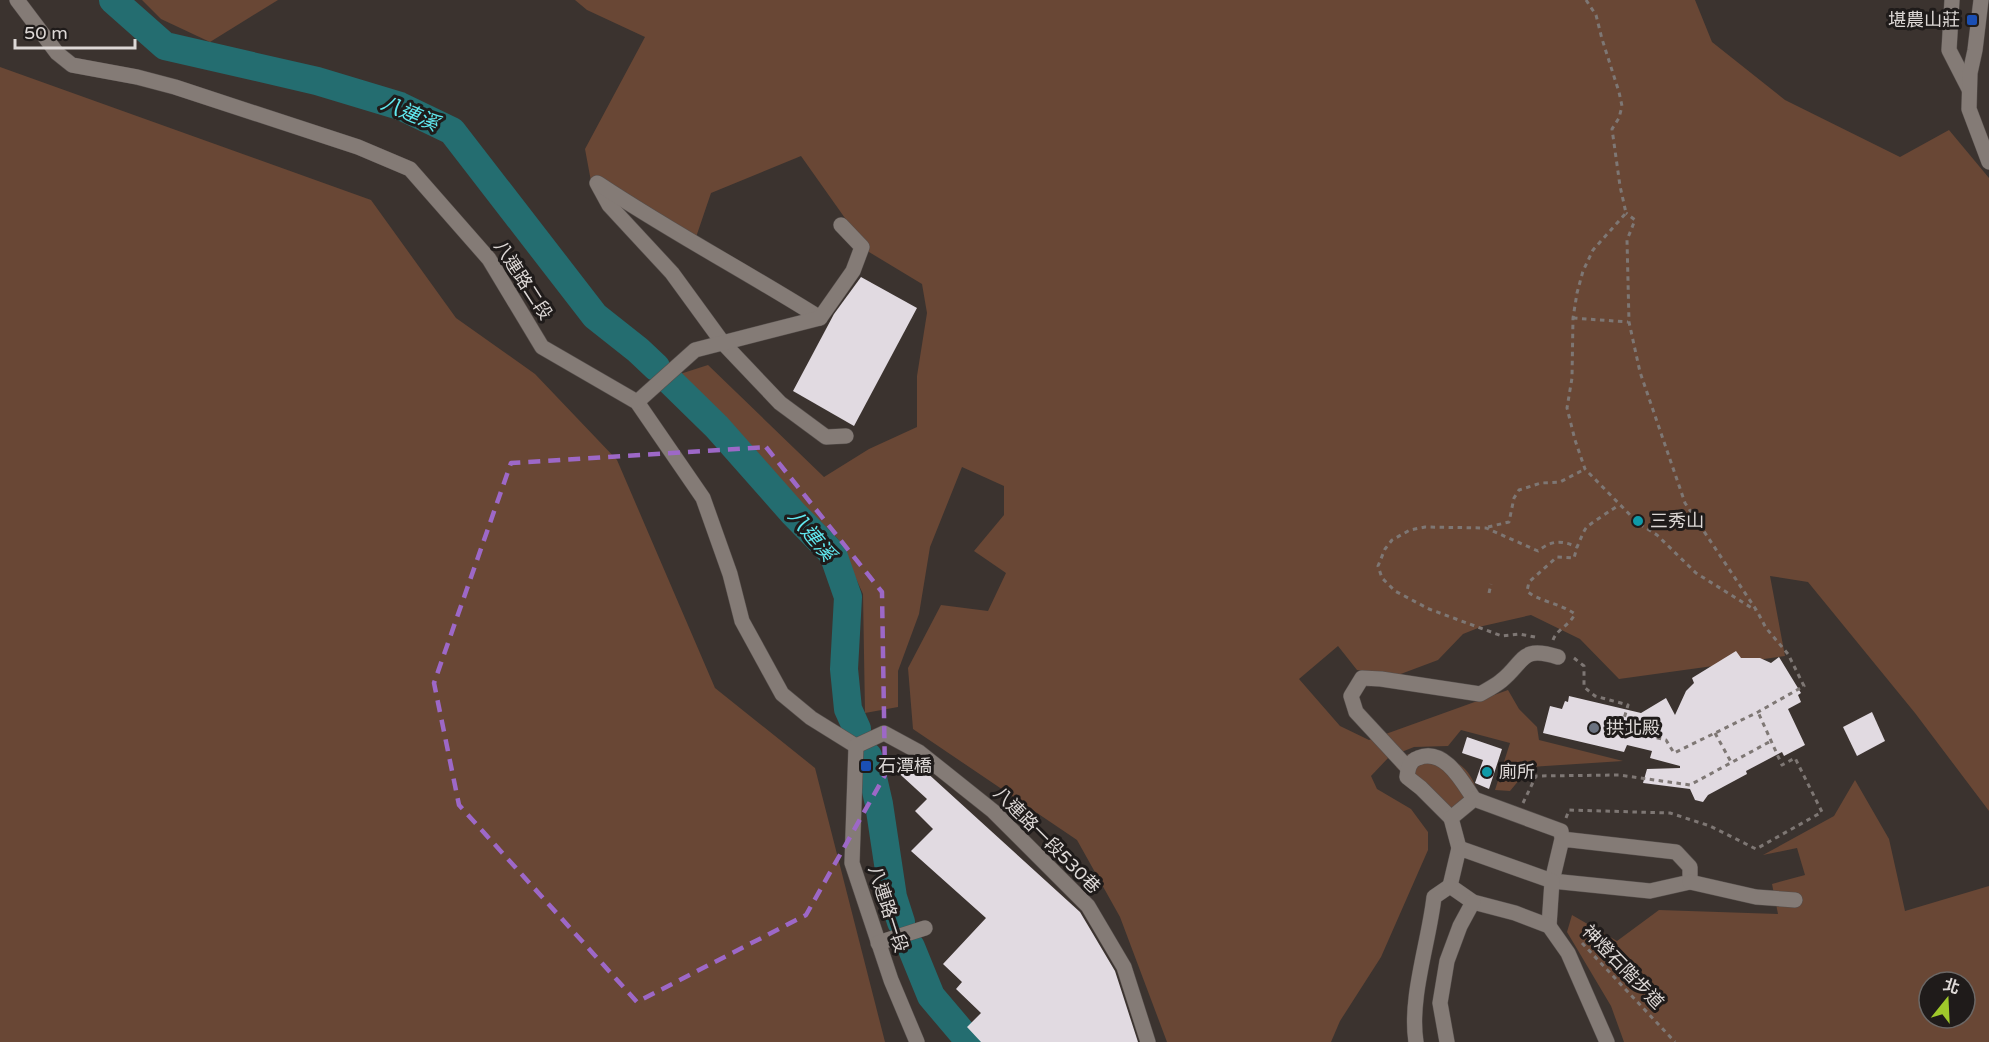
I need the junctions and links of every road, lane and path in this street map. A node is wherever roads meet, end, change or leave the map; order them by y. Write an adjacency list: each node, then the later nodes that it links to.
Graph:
1 (17, 0): 13 (street, 八連路二段)
2 (1586, 0): 7 (path)
3 (1952, 0): 5 (street)
4 (1981, 0): 5 (street)
5 (1969, 90): 6 (street)
6 (1989, 162)
7 (1626, 213): 10 (path); 11 (path)
8 (841, 225): 9 (street)
9 (820, 318): 12 (street); 12 (street)
10 (1573, 318): 11 (path); 15 (path)
11 (1629, 322): 23 (path)
12 (723, 343): 13 (street); 14 (street)
13 (638, 402): 29 (street, 八連路二段)
14 (846, 436)
15 (1585, 469): 16 (path); 17 (path)
16 (1619, 505): 18 (path); 23 (path)
17 (1486, 528): 18 (path); 19 (path)
18 (1577, 547): 25 (path)
19 (1382, 578): 20 (path); 24 (path)
20 (1378, 582)
21 (1491, 585): 22 (path)
22 (1489, 593)
23 (1757, 611): 26 (path)
24 (1542, 638)
25 (1561, 652): 27 (path); 31 (street)
26 (1758, 712): 27 (path); 28 (path)
27 (1715, 733): 30 (path)
28 (1771, 741): 30 (path); 35 (path)
29 (856, 746): 44 (street, 八連路一段); 47 (street, 八連路一段530巷)
30 (1731, 762): 33 (path)
31 (1408, 768): 32 (street); 34 (street)
32 (1474, 800): 33 (street); 34 (street)
33 (1518, 814): 35 (street)
34 (1451, 818): 36 (street)
35 (1561, 835): 37 (street); 38 (street)
36 (1459, 848): 37 (street); 39 (street)
37 (1552, 881): 38 (street); 42 (street)
38 (1690, 882): 40 (street)
39 (1450, 886): 41 (street); 48 (street)
40 (1795, 900)
41 (1473, 902): 42 (street); 49 (street)
42 (1550, 926): 50 (street)
43 (925, 928): 44 (street)
44 (878, 943): 46 (street, 八連路一段)
45 (1582, 943): 51 (path, 神燈石階步道)
46 (917, 1042)
47 (1148, 1042)
48 (1416, 1042)
49 (1447, 1042)
50 (1607, 1042)
51 (1676, 1042)

